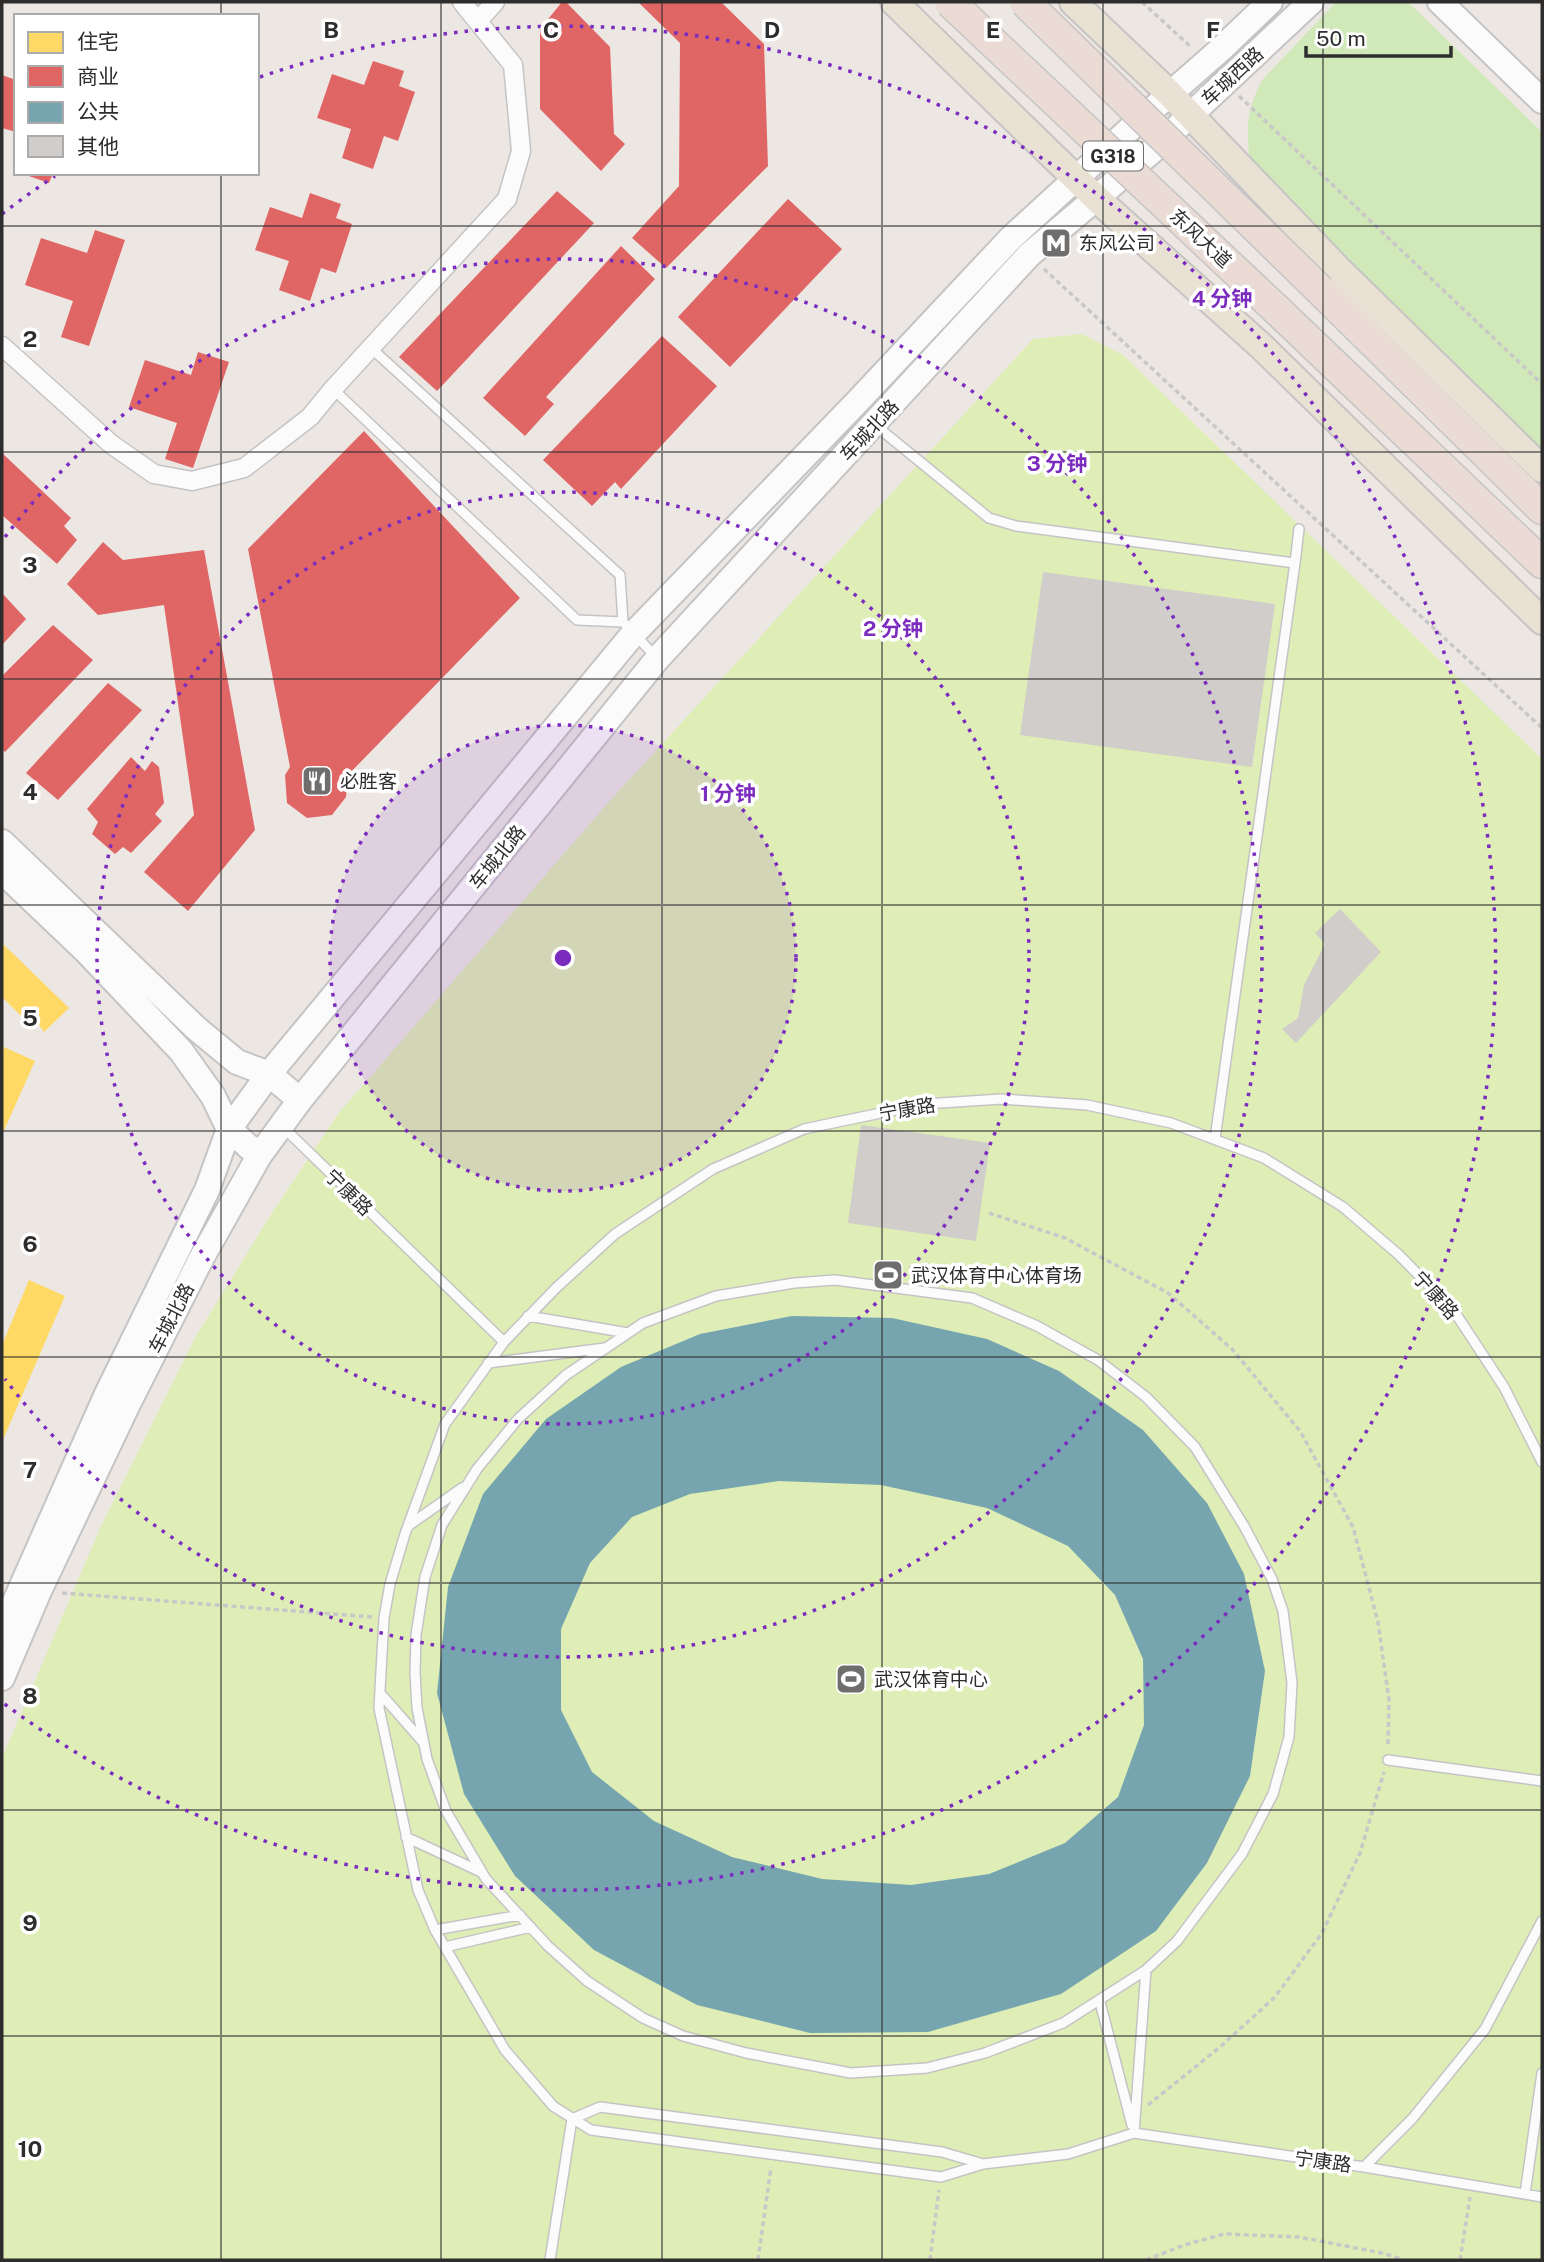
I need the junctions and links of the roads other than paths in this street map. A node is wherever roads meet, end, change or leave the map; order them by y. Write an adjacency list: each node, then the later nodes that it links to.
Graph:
1 (462, 2): 10 (street)
2 (495, 2): 10 (street)
3 (894, 2): 16 (main road)
4 (950, 2): 26 (highway, 东风大道 / G318, bridge)
5 (1025, 2): 23 (highway, G318, bridge)
6 (1073, 2): 11 (main road)
7 (1270, 2): 11 (main road, 车城西路)
8 (1311, 2): 13 (main road, 车城西路)
9 (1440, 2): 12 (main road)
10 (478, 22): 19 (street)
11 (1170, 94): 13 (main road); 14 (main road, 车城西路)
12 (1542, 101)
13 (1190, 115): 15 (main road, 车城西路); 22 (main road)
14 (1130, 129): 16 (main road, 车城北路)
15 (1152, 151): 17 (main road, 车城北路)
16 (1076, 177): 17 (main road); 28 (main road, 车城北路)
17 (1096, 198): 21 (main road, 车城北路); 27 (main road)
18 (2, 346): 20 (street)
19 (371, 348): 20 (street); 28 (lane)
20 (333, 389): 28 (lane)
21 (874, 425): 25 (lane); 29 (main road, 车城北路)
22 (1542, 469)
23 (1542, 509)
24 (1299, 529): 25 (lane)
25 (1295, 563): 36 (lane)
26 (1542, 563)
27 (1542, 621)
28 (629, 628): 29 (lane); 32 (main road, 车城北路)
29 (658, 658): 33 (main road, 车城北路)
30 (2, 842): 32 (main road)
31 (2, 871): 35 (main road)
32 (269, 1074): 33 (main road); 35 (main road, 车城北路)
33 (300, 1100): 34 (main road, 车城北路)
34 (282, 1126): 37 (main road, 车城北路); 40 (lane, 宁康路)
35 (229, 1129): 37 (main road); 46 (main road, 车城北路)
36 (1215, 1139): 38 (lane, 宁康路); 43 (lane, 宁康路)
37 (259, 1156): 47 (main road, 车城北路)
38 (528, 1316): 39 (lane); 40 (lane, 宁康路)
39 (628, 1333): 41 (lane); 59 (lane)
40 (504, 1342): 42 (lane)
41 (607, 1348): 42 (lane); 44 (lane)
42 (488, 1363): 45 (lane)
43 (1542, 1462)
44 (467, 1485): 45 (lane); 49 (lane)
45 (408, 1526): 48 (lane)
46 (2, 1631)
47 (2, 1678)
48 (380, 1693): 49 (lane); 52 (lane)
49 (424, 1743): 53 (lane)
50 (1388, 1760): 51 (lane)
51 (1542, 1781)
52 (405, 1837): 53 (lane); 57 (lane)
53 (482, 1872): 54 (lane)
54 (520, 1915): 56 (lane); 57 (lane)
55 (1542, 1922): 65 (lane, 宁康路)
56 (531, 1927): 58 (lane); 60 (lane)
57 (435, 1930): 58 (lane)
58 (445, 1947): 62 (lane)
59 (1146, 1970): 60 (lane); 63 (lane)
60 (1100, 2001): 63 (lane)
61 (1542, 2073): 66 (lane)
62 (572, 2119): 64 (lane); 64 (lane); 68 (lane)
63 (1134, 2133): 64 (lane, 宁康路); 65 (lane, 宁康路)
64 (982, 2164)
65 (1364, 2167): 66 (lane)
66 (1525, 2194): 67 (lane)
67 (1542, 2197)
68 (550, 2260)

